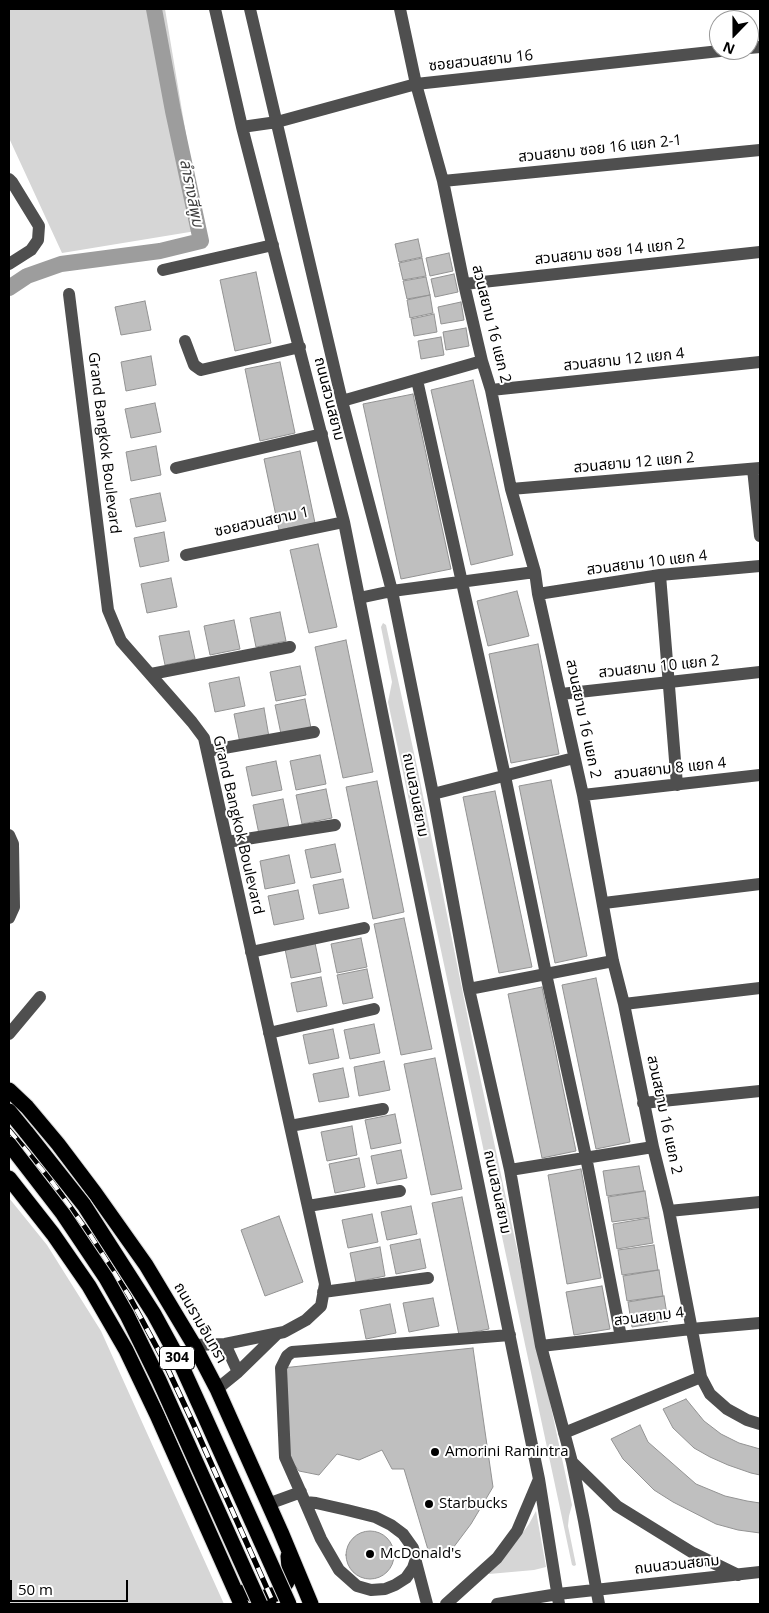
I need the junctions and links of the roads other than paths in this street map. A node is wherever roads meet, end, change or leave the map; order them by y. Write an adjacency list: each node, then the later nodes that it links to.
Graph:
1 (215, 9): 7 (street, ถนนสวนสยาม)
2 (250, 9): 6 (street, ถนนสวนสยาม)
3 (400, 9): 5 (street, สวนสยาม 16 แยก 2)
4 (709, 52): 5 (street, ซอยสวนสยาม 16)
5 (416, 84): 6 (street, ซอยสวนสยาม 16); 10 (street, สวนสยาม 16 แยก 2)
6 (277, 122): 7 (street, ซอยสวนสยาม 16); 23 (street, ถนนสวนสยาม)
7 (242, 127): 11 (street, ถนนสวนสยาม)
8 (760, 150): 10 (street, สวนสยาม ซอย 16 แยก 2-1)
9 (9, 179): 13 (street)
10 (442, 181): 15 (street, สวนสยาม 16 แยก 2)
11 (273, 245): 14 (street); 18 (street, ถนนสวนสยาม)
12 (760, 252): 15 (street, สวนสยาม ซอย 14 แยก 2)
13 (9, 264)
14 (162, 270)
15 (464, 284): 19 (street, สวนสยาม 16 แยก 2)
16 (69, 294): 40 (street, Grand Bangkok Boulevard)
17 (185, 341): 18 (street)
18 (300, 348): 24 (street, ถนนสวนสยาม)
19 (482, 361): 21 (street); 22 (street, สวนสยาม 16 แยก 2)
20 (760, 362): 22 (street, สวนสยาม 12 แยก 4)
21 (416, 380): 23 (street); 34 (street)
22 (491, 390): 27 (street, สวนสยาม 16 แยก 2)
23 (342, 401): 35 (street, ถนนสวนสยาม)
24 (322, 434): 25 (street); 28 (street, ถนนสวนสยาม)
25 (176, 468)
26 (756, 468): 27 (street, สวนสยาม 12 แยก 2); 29 (street)
27 (511, 489): 32 (street, สวนสยาม 16 แยก 2)
28 (344, 522): 30 (street, ซอยสวนสยาม 1); 37 (street, ถนนสวนสยาม)
29 (760, 536)
30 (186, 555)
31 (760, 566): 33 (street, สวนสยาม 10 แยก 4)
32 (535, 572): 34 (street); 36 (street, สวนสยาม 16 แยก 2)
33 (660, 574): 36 (street, สวนสยาม 10 แยก 4); 41 (street)
34 (462, 583): 35 (street); 47 (street)
35 (392, 591): 37 (street); 49 (street, ถนนสวนสยาม)
36 (538, 594): 42 (street, สวนสยาม 16 แยก 2)
37 (359, 598): 88 (street, ถนนสวนสยาม)
38 (290, 647): 40 (street)
39 (760, 672): 41 (street, สวนสยาม 10 แยก 2)
40 (151, 674): 44 (street, Grand Bangkok Boulevard)
41 (670, 681): 42 (street, สวนสยาม 10 แยก 2); 48 (street)
42 (561, 694): 45 (street, สวนสยาม 16 แยก 2)
43 (314, 732): 44 (street)
44 (207, 751): 53 (street, Grand Bangkok Boulevard)
45 (574, 758): 47 (street); 50 (street, สวนสยาม 16 แยก 2)
46 (760, 775): 48 (street, สวนสยาม 8 แยก 4)
47 (505, 776): 49 (street); 60 (street)
48 (677, 784): 50 (street, สวนสยาม 8 แยก 4)
49 (433, 794): 62 (street, ถนนสวนสยาม)
50 (583, 795): 55 (street, สวนสยาม 16 แยก 2)
51 (334, 825): 53 (street)
52 (9, 835): 56 (street)
53 (227, 842): 58 (street, Grand Bangkok Boulevard)
54 (760, 884): 55 (street)
55 (604, 903): 59 (street, สวนสยาม 16 แยก 2)
56 (9, 918)
57 (364, 928): 58 (street)
58 (251, 952): 66 (street, Grand Bangkok Boulevard)
59 (613, 961): 60 (street); 64 (street, สวนสยาม 16 แยก 2)
60 (546, 974): 62 (street); 76 (street)
61 (760, 988): 64 (street)
62 (469, 989): 77 (street, ถนนสวนสยาม)
63 (40, 997): 67 (street)
64 (624, 1004): 70 (street, สวนสยาม 16 แยก 2)
65 (374, 1009): 66 (street)
66 (269, 1033): 73 (street, Grand Bangkok Boulevard)
67 (9, 1034)
68 (9, 1090): 91 (highway, ถนนรามอินทรา / 304)
69 (760, 1091): 70 (street)
70 (643, 1103): 75 (street, สวนสยาม 16 แยก 2)
71 (382, 1109): 73 (street)
72 (9, 1111): 111 (highway, 304, bridge)
73 (290, 1126): 81 (street, Grand Bangkok Boulevard)
74 (9, 1144): 110 (highway, 304, bridge)
75 (653, 1147): 76 (street); 82 (street, สวนสยาม 16 แยก 2)
76 (586, 1157): 77 (street); 89 (street)
77 (510, 1170): 92 (street, ถนนสวนสยาม)
78 (9, 1178): 104 (highway, 304)
79 (400, 1191): 81 (street)
80 (760, 1202): 82 (street)
81 (308, 1206): 84 (street, Grand Bangkok Boulevard)
82 (669, 1211): 86 (street, สวนสยาม 16 แยก 2)
83 (428, 1278): 84 (street)
84 (323, 1292): 87 (street, Grand Bangkok Boulevard)
85 (760, 1323): 86 (street, สวนสยาม 4)
86 (691, 1329): 89 (street, สวนสยาม 4); 94 (street, สวนสยาม 16 แยก 2)
87 (277, 1334): 90 (street, Grand Bangkok Boulevard); 93 (street, Grand Bangkok Boulevard)
88 (510, 1335): 99 (street, ถนนสวนสยาม); 100 (street)
89 (621, 1337): 92 (street, สวนสยาม 4)
90 (225, 1344): 91 (street, Grand Bangkok Boulevard); 93 (street)
91 (194, 1345): 95 (highway, ถนนรามอินทรา / 304)
92 (542, 1346): 97 (street, ถนนสวนสยาม)
93 (238, 1372): 95 (street, Grand Bangkok Boulevard)
94 (701, 1377): 96 (street, สวนสยาม 16 แยก 2); 97 (street)
95 (217, 1389): 101 (highway, ถนนรามอินทรา / 304)
96 (760, 1424)
97 (564, 1433): 98 (street, ถนนสวนสยาม)
98 (572, 1462): 106 (street); 107 (street, ถนนสวนสยาม)
99 (539, 1478): 108 (street, ถนนสวนสยาม); 114 (street)
100 (303, 1497): 101 (street); 103 (street); 103 (street)
101 (268, 1504): 102 (highway, ถนนรามอินทรา / 304)
102 (287, 1548): 104 (highway); 112 (highway, ถนนรามอินทรา / 304)
103 (416, 1562): 113 (street)
104 (226, 1570): 109 (highway, 304)
105 (760, 1572): 106 (street, ถนนสวนสยาม)
106 (739, 1575): 107 (street, ถนนสวนสยาม)
107 (597, 1590): 108 (street, ถนนสวนสยาม); 116 (street)
108 (559, 1599): 115 (street, ถนนสวนสยาม)
109 (241, 1604)
110 (260, 1604)
111 (289, 1604)
112 (311, 1604)
113 (427, 1604)
114 (446, 1604)
115 (497, 1604)
116 (599, 1604)

